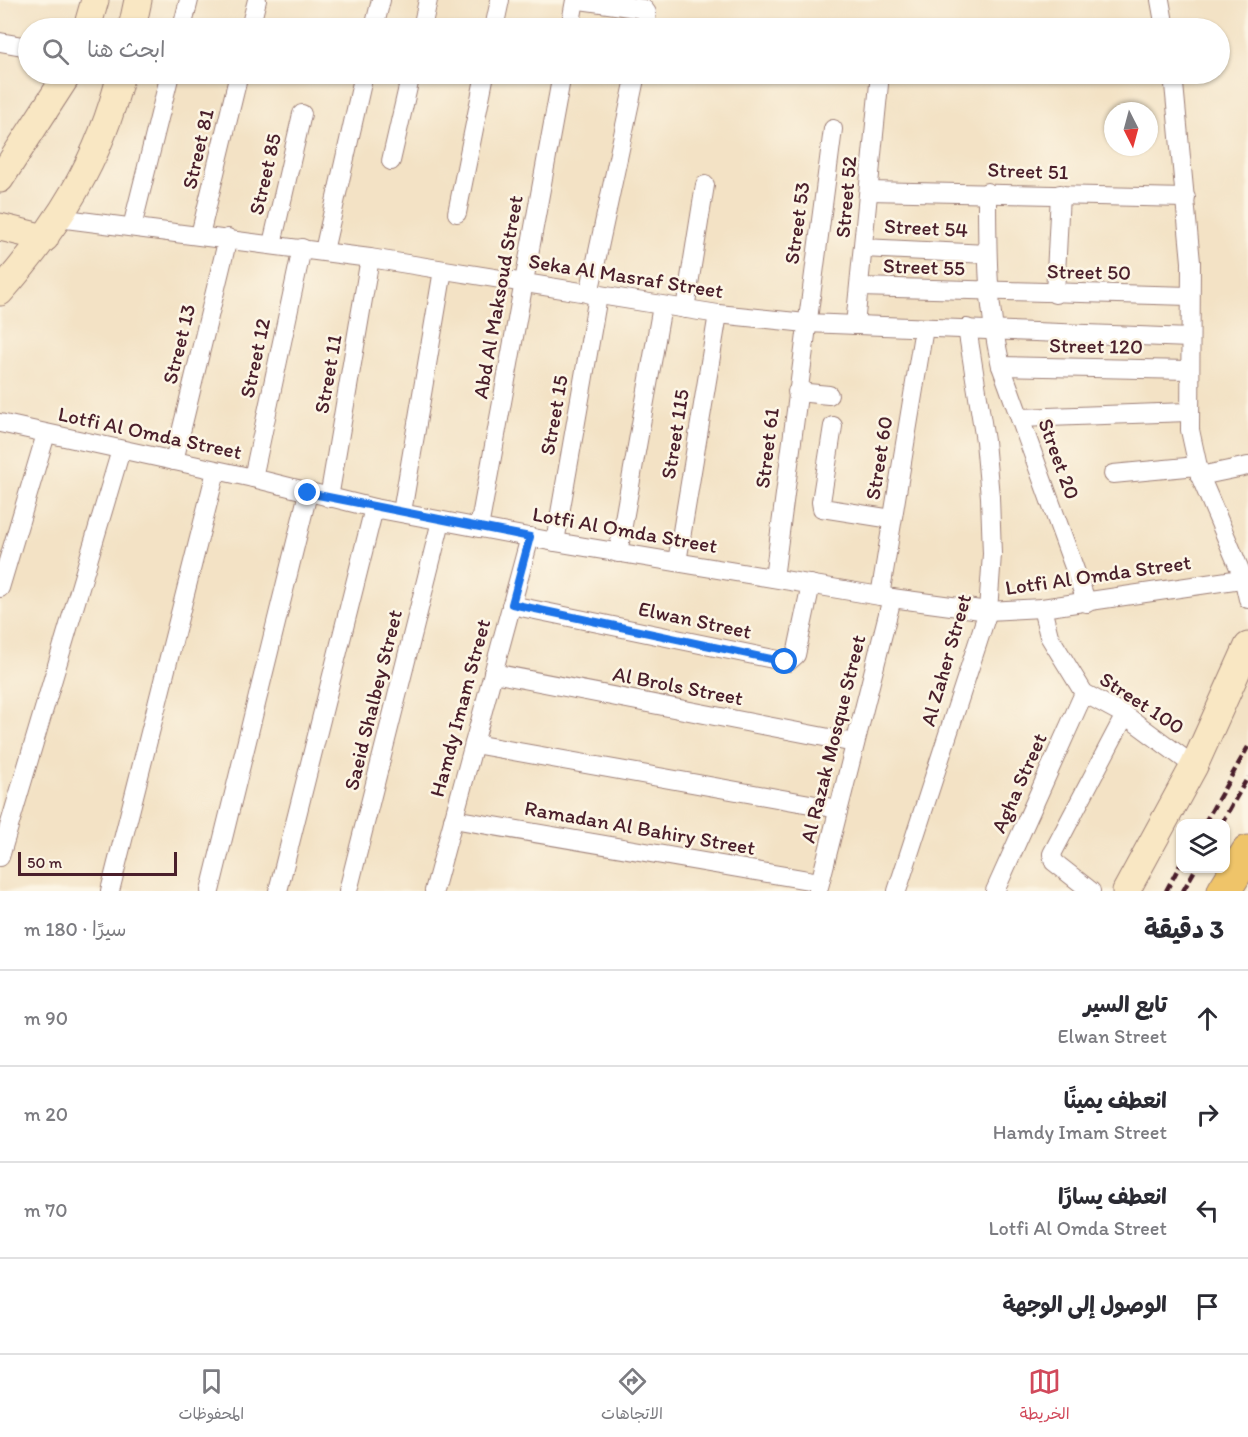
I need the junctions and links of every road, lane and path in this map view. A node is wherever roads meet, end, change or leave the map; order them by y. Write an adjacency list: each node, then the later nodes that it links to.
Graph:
1 (95, 0): 12 (street)
2 (138, 0): 13 (street)
3 (189, 0): 14 (street)
4 (256, 0): 15 (street)
5 (381, 0): 16 (street)
6 (428, 0): 17 (street)
7 (500, 0): 18 (street)
8 (575, 0): 19 (street)
9 (580, 0): 11 (street)
10 (1160, 0): 21 (street)
11 (599, 1): 20 (street)
12 (90, 18)
13 (134, 18)
14 (184, 18)
15 (252, 18)
16 (376, 18)
17 (424, 18)
18 (496, 18)
19 (572, 18)
20 (646, 18)
21 (1164, 18)
22 (0, 42): 23 (street)
23 (18, 46)
24 (62, 84): 38 (street)
25 (119, 84): 47 (street)
26 (168, 84): 46 (street)
27 (237, 84): 48 (street, Street 81)
28 (362, 84): 53 (street)
29 (409, 84): 37 (street)
30 (483, 84): 44 (street)
31 (560, 84): 57 (street, Abd Al Maksoud Street)
32 (634, 84): 62 (street, Street 15)
33 (879, 84): 40 (street, Street 52)
34 (1174, 84): 43 (street)
35 (302, 114): 50 (street, Street 85)
36 (833, 129): 67 (street, Street 53)
37 (391, 161)
38 (0, 179)
39 (705, 185): 65 (street)
40 (869, 191): 41 (street, Street 51); 52 (street, Street 52)
41 (987, 192): 42 (street, Street 51); 54 (street, Street 20)
42 (1060, 194): 43 (street, Street 51); 61 (street)
43 (1186, 198): 63 (street)
44 (457, 213)
45 (0, 227): 47 (street)
46 (132, 227): 47 (street, Seka Al Masraf Street); 48 (street, Seka Al Masraf Street)
47 (52, 228): 60 (street)
48 (200, 235): 49 (street, Seka Al Masraf Street)
49 (228, 238): 50 (street, Seka Al Masraf Street); 83 (street, Street 13)
50 (272, 244): 51 (street, Seka Al Masraf Street)
51 (302, 248): 53 (street, Seka Al Masraf Street); 88 (street, Street 12)
52 (864, 248): 54 (street, Street 54); 58 (street, Street 52)
53 (324, 251): 55 (street, Seka Al Masraf Street)
54 (987, 254): 59 (street, Street 20)
55 (370, 258): 56 (street, Seka Al Masraf Street); 90 (street, Street 11)
56 (443, 270): 57 (street, Seka Al Masraf Street); 92 (street)
57 (524, 283): 62 (street, Seka Al Masraf Street); 95 (street, Abd Al Maksoud Street)
58 (859, 286): 59 (street, Street 55); 68 (street, Street 52)
59 (987, 291): 61 (street, Street 50); 71 (street, Street 20)
60 (0, 292)
61 (1055, 294): 63 (street, Street 50)
62 (594, 295): 64 (street, Seka Al Masraf Street); 97 (street, Street 15)
63 (1190, 296): 72 (street)
64 (662, 306): 65 (street, Seka Al Masraf Street); 98 (street)
65 (685, 309): 66 (street, Seka Al Masraf Street)
66 (718, 314): 67 (street, Seka Al Masraf Street); 99 (street, Street 115)
67 (806, 323): 68 (street, Seka Al Masraf Street); 75 (street, Street 61)
68 (855, 325): 69 (street, Seka Al Masraf Street)
69 (924, 328): 70 (street, Seka Al Masraf Street); 93 (street, Street 60)
70 (967, 328): 71 (street, Seka Al Masraf Street); 109 (street, Al Zaher Street)
71 (992, 329): 72 (street, Seka Al Masraf Street); 73 (street, Street 20)
72 (1190, 338): 74 (street)
73 (1001, 366): 74 (street, Street 120); 78 (street, Street 20)
74 (1189, 370): 77 (street)
75 (797, 392): 76 (street); 100 (street, Street 61)
76 (830, 395)
77 (1188, 412): 78 (street); 86 (street)
78 (1020, 418): 106 (street, Street 20)
79 (0, 423): 81 (street, Lotfi Al Omda Street)
80 (833, 426): 93 (street)
81 (46, 434): 82 (street, Lotfi Al Omda Street); 103 (street)
82 (121, 450): 83 (street, Lotfi Al Omda Street); 120 (street)
83 (174, 461): 85 (street, Lotfi Al Omda Street)
84 (1248, 466): 86 (street)
85 (216, 471): 88 (street, Lotfi Al Omda Street); 122 (street)
86 (1199, 471): 87 (street); 101 (street)
87 (1113, 474)
88 (253, 478): 89 (street, Lotfi Al Omda Street)
89 (308, 493): 90 (street, Lotfi Al Omda Street); 123 (street)
90 (329, 498): 91 (street, Lotfi Al Omda Street)
91 (374, 508): 92 (street, Lotfi Al Omda Street); 124 (street)
92 (402, 512): 94 (street, Lotfi Al Omda Street)
93 (892, 519): 104 (street, Street 60)
94 (441, 521): 95 (street, Lotfi Al Omda Street); 125 (street, Saeid Shalbey Street)
95 (479, 528): 96 (street, Lotfi Al Omda Street)
96 (530, 537): 97 (street, Lotfi Al Omda Street); 107 (street, Hamdy Imam Street)
97 (555, 542): 98 (street, Lotfi Al Omda Street)
98 (618, 553): 99 (street, Lotfi Al Omda Street)
99 (678, 562): 100 (street, Lotfi Al Omda Street)
100 (774, 578): 102 (street, Lotfi Al Omda Street)
101 (1246, 578): 105 (street); 106 (street, Lotfi Al Omda Street)
102 (811, 584): 104 (street, Lotfi Al Omda Street); 107 (street, Elwan Street)
103 (0, 588)
104 (886, 597): 109 (street, Lotfi Al Omda Street); 114 (street, Al Razak Mosque Street)
105 (1248, 599)
106 (1088, 603): 108 (street, Lotfi Al Omda Street)
107 (512, 604): 111 (street, Hamdy Imam Street)
108 (1042, 608): 109 (street, Lotfi Al Omda Street); 112 (street, Street 100)
109 (988, 611): 127 (street, Al Zaher Street)
110 (1248, 646): 116 (street)
111 (493, 673): 114 (street, Al Brols Street); 115 (street, Hamdy Imam Street)
112 (1084, 693): 113 (street, Street 100); 128 (street, Agha Street)
113 (1125, 715): 116 (street, Street 100); 129 (street)
114 (855, 743): 117 (street, Al Razak Mosque Street)
115 (474, 744): 117 (street); 118 (street, Hamdy Imam Street)
116 (1194, 766): 130 (street)
117 (838, 809): 121 (street, Al Razak Mosque Street)
118 (453, 819): 121 (street, Ramadan Al Bahiry Street); 126 (street, Hamdy Imam Street)
119 (1248, 852): 131 (highway)
120 (0, 857)
121 (819, 886)
122 (110, 891)
123 (210, 891)
124 (278, 891)
125 (348, 891)
126 (434, 891)
127 (897, 891)
128 (995, 891)
129 (1091, 891)
130 (1126, 891)
131 (1224, 891)

